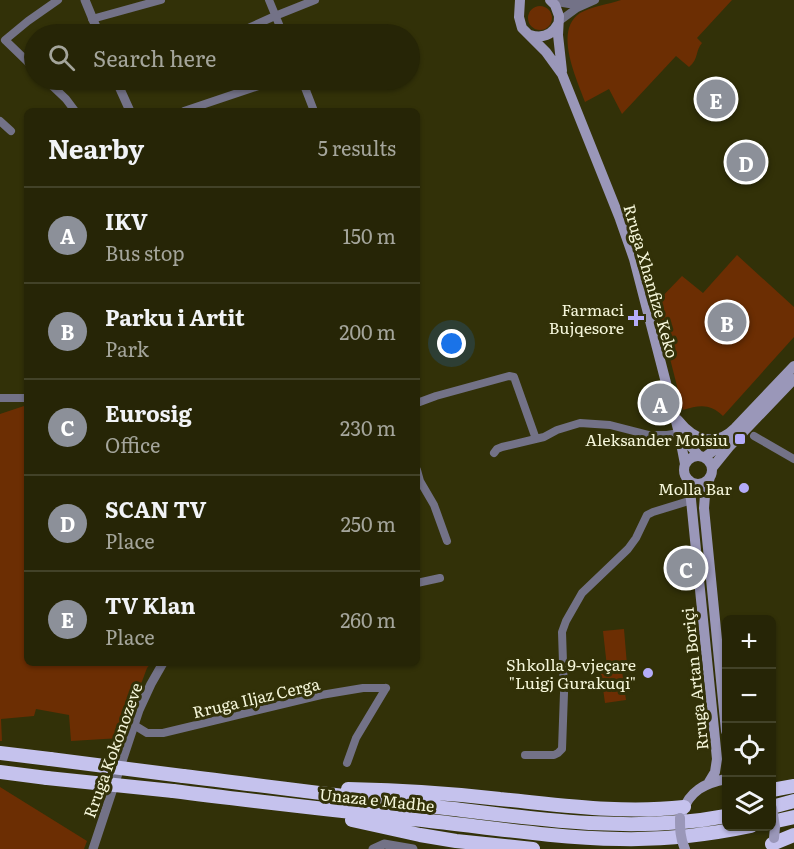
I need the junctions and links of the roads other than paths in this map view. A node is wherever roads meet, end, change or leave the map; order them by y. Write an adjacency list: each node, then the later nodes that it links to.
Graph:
1 (58, 0): 14 (street)
2 (85, 0): 12 (street)
3 (161, 0): 12 (street)
4 (269, 0): 11 (street)
5 (315, 0): 11 (street)
6 (528, 0): 10 (main road)
7 (550, 0): 9 (street); 13 (main road, Rruga Xhanfize Keko)
8 (595, 0): 9 (street)
9 (586, 3): 13 (street)
10 (520, 5): 19 (main road, Rruga Xhanfize Keko)
11 (275, 16): 17 (street); 18 (street)
12 (93, 19): 16 (street)
13 (558, 23): 19 (main road); 21 (main road, Rruga Xhanfize Keko)
14 (24, 24)
15 (24, 24): 20 (street)
16 (95, 24)
17 (257, 24)
18 (279, 24)
19 (530, 35): 21 (main road, Rruga Xhanfize Keko)
20 (24, 58)
21 (562, 74): 37 (main road, Rruga Xhanfize Keko)
22 (57, 90): 26 (street)
23 (121, 90): 27 (street)
24 (246, 90): 28 (street)
25 (306, 90): 29 (street)
26 (73, 108)
27 (129, 108)
28 (193, 108)
29 (313, 108)
30 (0, 121): 31 (street)
31 (11, 131)
32 (794, 366): 39 (main road)
33 (794, 379): 46 (main road)
34 (0, 398): 35 (street)
35 (24, 398)
36 (420, 402): 41 (street)
37 (674, 414): 38 (main road, Rruga Xhanfize Keko); 39 (main road)
38 (679, 433): 41 (street); 43 (main road); 45 (main road, Rruga Xhanfize Keko)
39 (728, 434): 43 (main road)
40 (754, 436): 44 (street)
41 (536, 439): 42 (street)
42 (494, 453)
43 (702, 456): 45 (main road); 46 (main road)
44 (794, 459)
45 (685, 464): 47 (main road)
46 (711, 472): 47 (main road); 54 (main road, Rruga Artan Boriçi)
47 (689, 480): 49 (main road, Rruga Artan Boriçi)
48 (420, 481): 50 (street)
49 (692, 500): 57 (street); 61 (main road, Rruga Artan Boriçi)
50 (447, 541)
51 (440, 578): 52 (street)
52 (420, 582)
53 (161, 666): 55 (street, Rruga Kokonozeve)
54 (725, 723)
55 (134, 725): 58 (street, Rruga Iljaz Cerga); 62 (street, Rruga Kokonozeve)
56 (0, 753): 64 (highway, bridge)
57 (525, 754)
58 (347, 763)
59 (0, 772): 62 (highway, Unaza e Madhe, bridge)
60 (722, 780): 61 (main road)
61 (709, 782): 69 (main road)
62 (114, 785): 68 (highway, Unaza e Madhe, bridge); 76 (street, Rruga Kokonozeve)
63 (794, 786): 65 (highway)
64 (274, 787): 69 (highway); 70 (highway)
65 (776, 789)
66 (794, 801): 67 (highway)
67 (776, 806)
68 (301, 807): 73 (highway, Unaza e Madhe); 79 (highway)
69 (684, 807): 80 (main road, bridge)
70 (722, 816)
71 (794, 817): 72 (highway)
72 (776, 821)
73 (729, 831)
74 (794, 835): 75 (highway)
75 (772, 843)
76 (93, 849)
77 (373, 849): 78 (street)
78 (413, 849)
79 (533, 849)
80 (685, 849)

